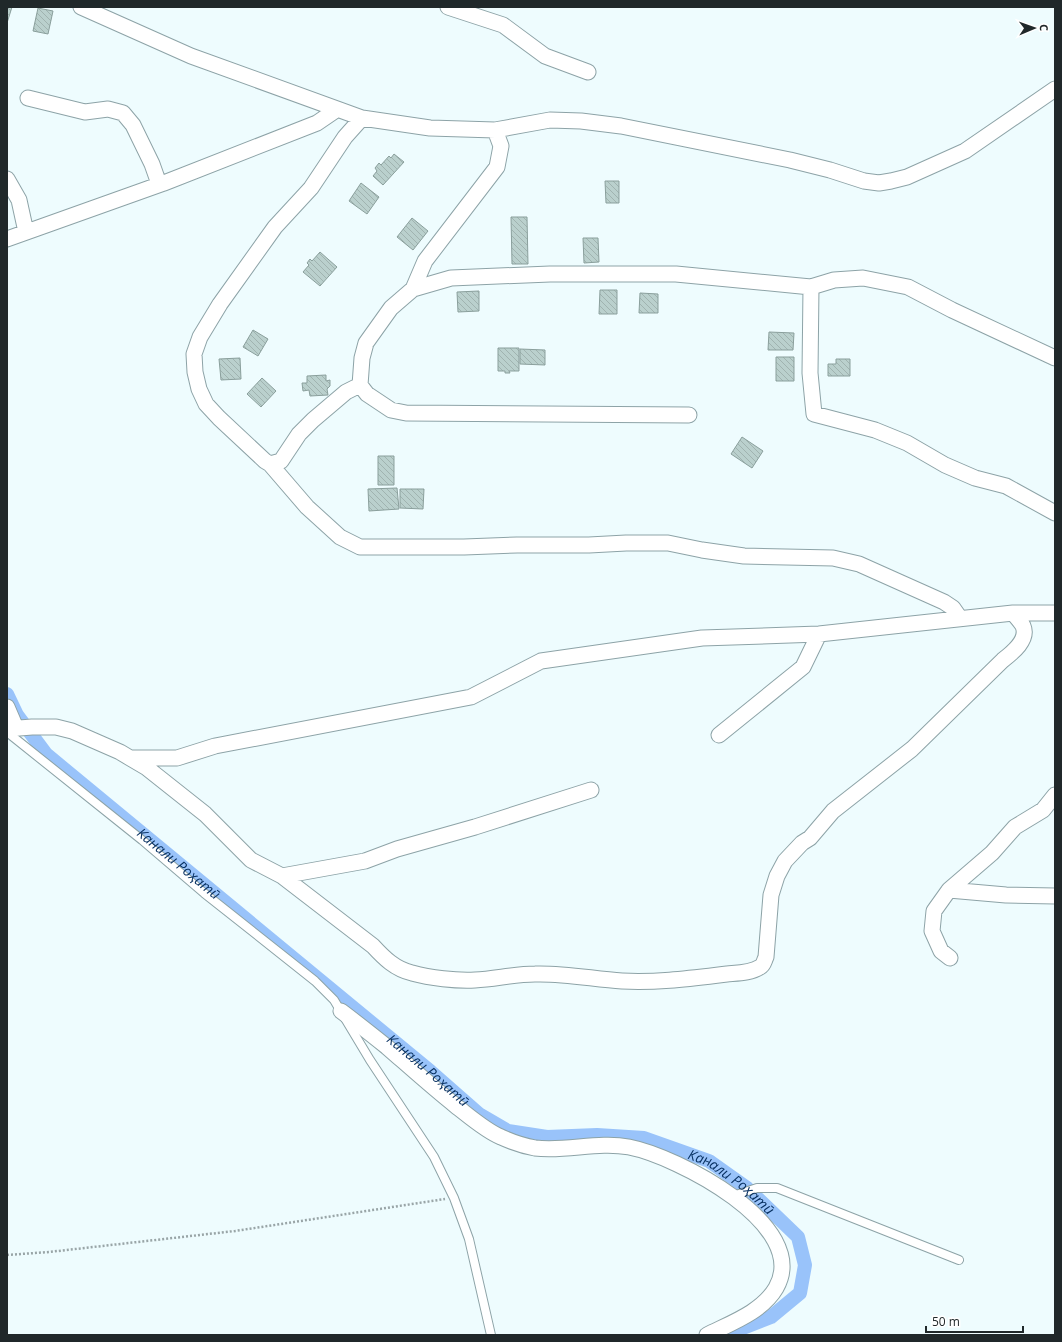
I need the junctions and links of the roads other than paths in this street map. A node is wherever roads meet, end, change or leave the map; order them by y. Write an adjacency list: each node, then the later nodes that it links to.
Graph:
1 (80, 7): 6 (street)
2 (448, 7): 3 (street)
3 (588, 72)
4 (1055, 89): 8 (street)
5 (28, 98): 10 (street)
6 (336, 110): 7 (street); 10 (street)
7 (362, 118): 8 (street); 18 (street)
8 (495, 130): 14 (street)
9 (7, 179): 11 (street)
10 (164, 183): 11 (street)
11 (26, 232): 12 (street)
12 (7, 239)
13 (811, 287): 14 (street); 15 (street); 19 (street)
14 (413, 289): 16 (street)
15 (1055, 358)
16 (360, 384): 17 (street); 18 (street)
17 (689, 415)
18 (270, 464): 22 (street)
19 (1055, 513)
20 (1013, 613): 21 (street); 22 (street); 30 (street)
21 (1055, 613)
22 (960, 618): 23 (street)
23 (820, 634): 26 (street); 27 (street)
24 (7, 707): 25 (street)
25 (17, 729): 27 (street); 34 (lane)
26 (719, 735)
27 (130, 758): 30 (street)
28 (592, 790): 30 (street)
29 (1055, 795): 31 (street)
30 (282, 876)
31 (949, 890): 32 (street); 33 (street)
32 (1055, 896)
33 (950, 958)
34 (341, 1011): 35 (street); 37 (lane)
35 (738, 1194): 36 (lane); 38 (street)
36 (960, 1260)
37 (491, 1335)
38 (707, 1335)

